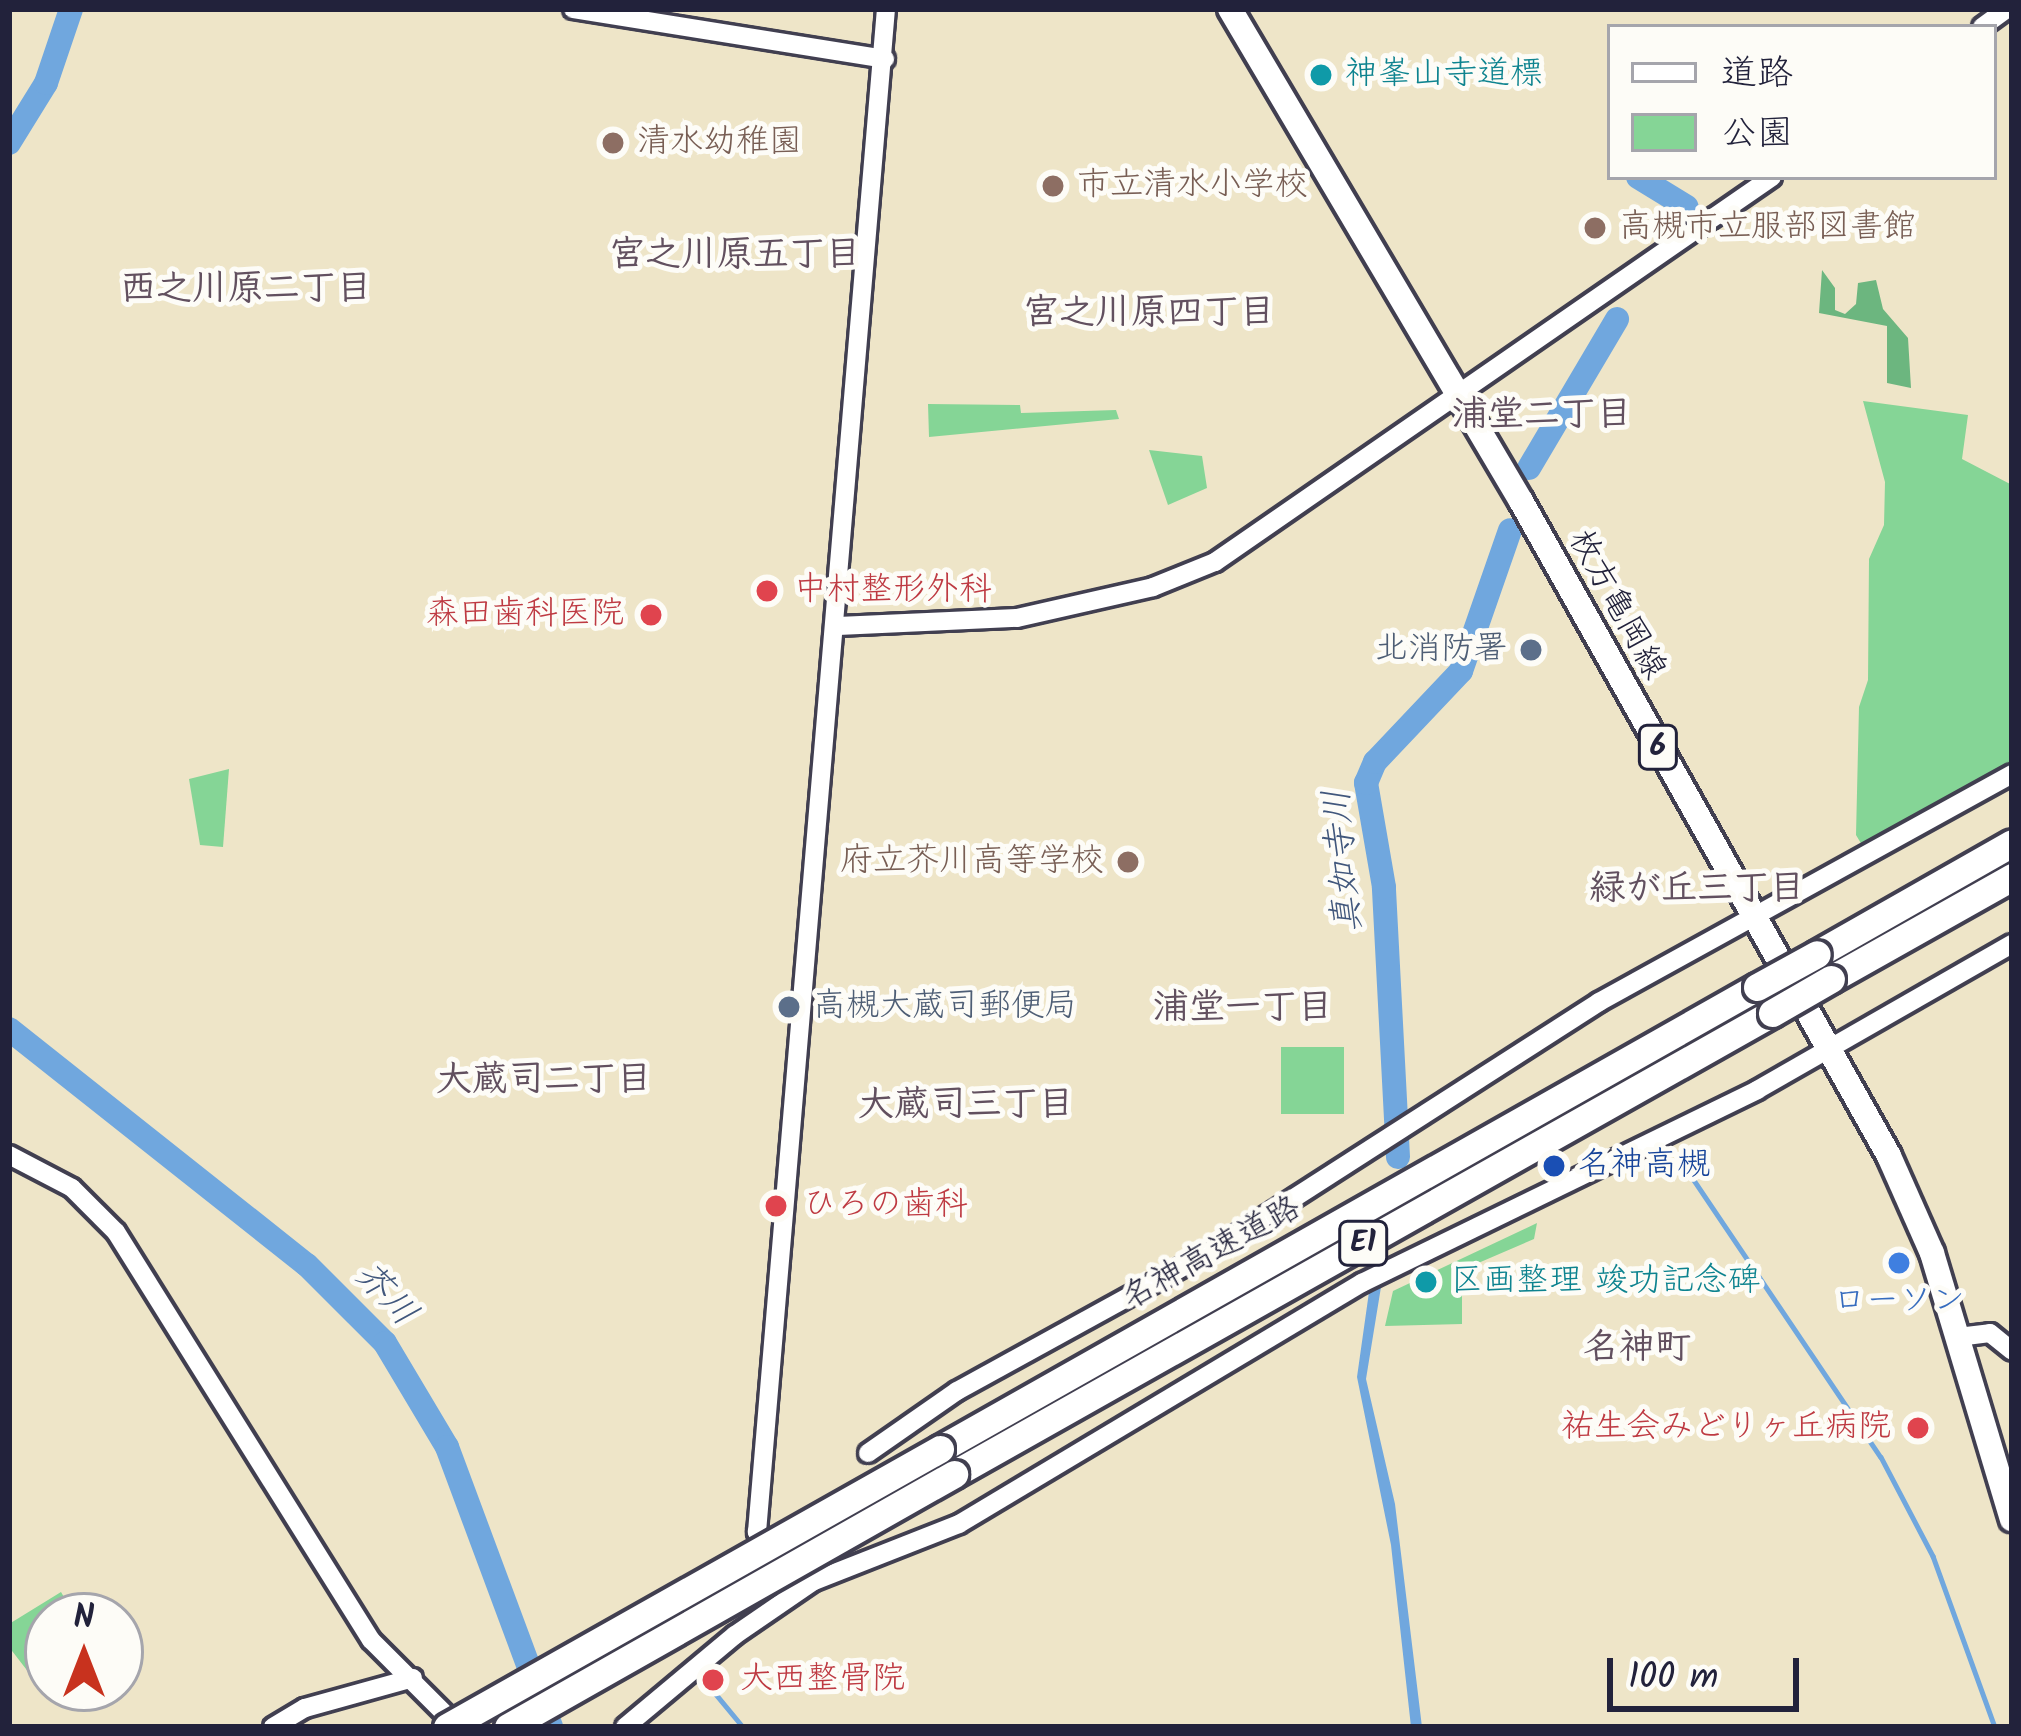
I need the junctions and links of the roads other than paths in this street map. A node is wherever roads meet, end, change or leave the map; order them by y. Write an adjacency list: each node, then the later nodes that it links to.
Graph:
1 (573, 9): 4 (street)
2 (886, 9): 4 (street)
3 (1230, 9): 6 (main road, 枚方亀岡線 / 6)
4 (885, 59): 7 (street)
5 (1768, 180): 6 (street)
6 (1459, 398): 7 (street); 11 (main road, 枚方亀岡線 / 6)
7 (838, 626): 20 (street)
8 (2012, 774): 11 (street)
9 (2012, 843): 13 (highway, 名神高速道路 / E1)
10 (2012, 878): 13 (highway, 名神高速道路 / E1)
11 (1756, 918): 14 (main road, 枚方亀岡線 / 6); 18 (street)
12 (2012, 944): 14 (street)
13 (1824, 967): 23 (highway, 名神高速道路 / E1, bridge); 25 (highway, 名神高速道路 / E1, bridge)
14 (1828, 1047): 16 (main road, 枚方亀岡線 / 6); 20 (street)
15 (9, 1155): 21 (street)
16 (1958, 1337): 17 (street); 19 (main road, 枚方亀岡線 / 6)
17 (2012, 1351)
18 (868, 1453)
19 (2012, 1519)
20 (789, 1596): 26 (street)
21 (412, 1678): 22 (street); 24 (street)
22 (273, 1727)
23 (447, 1727)
24 (458, 1727)
25 (508, 1727)
26 (625, 1727)

